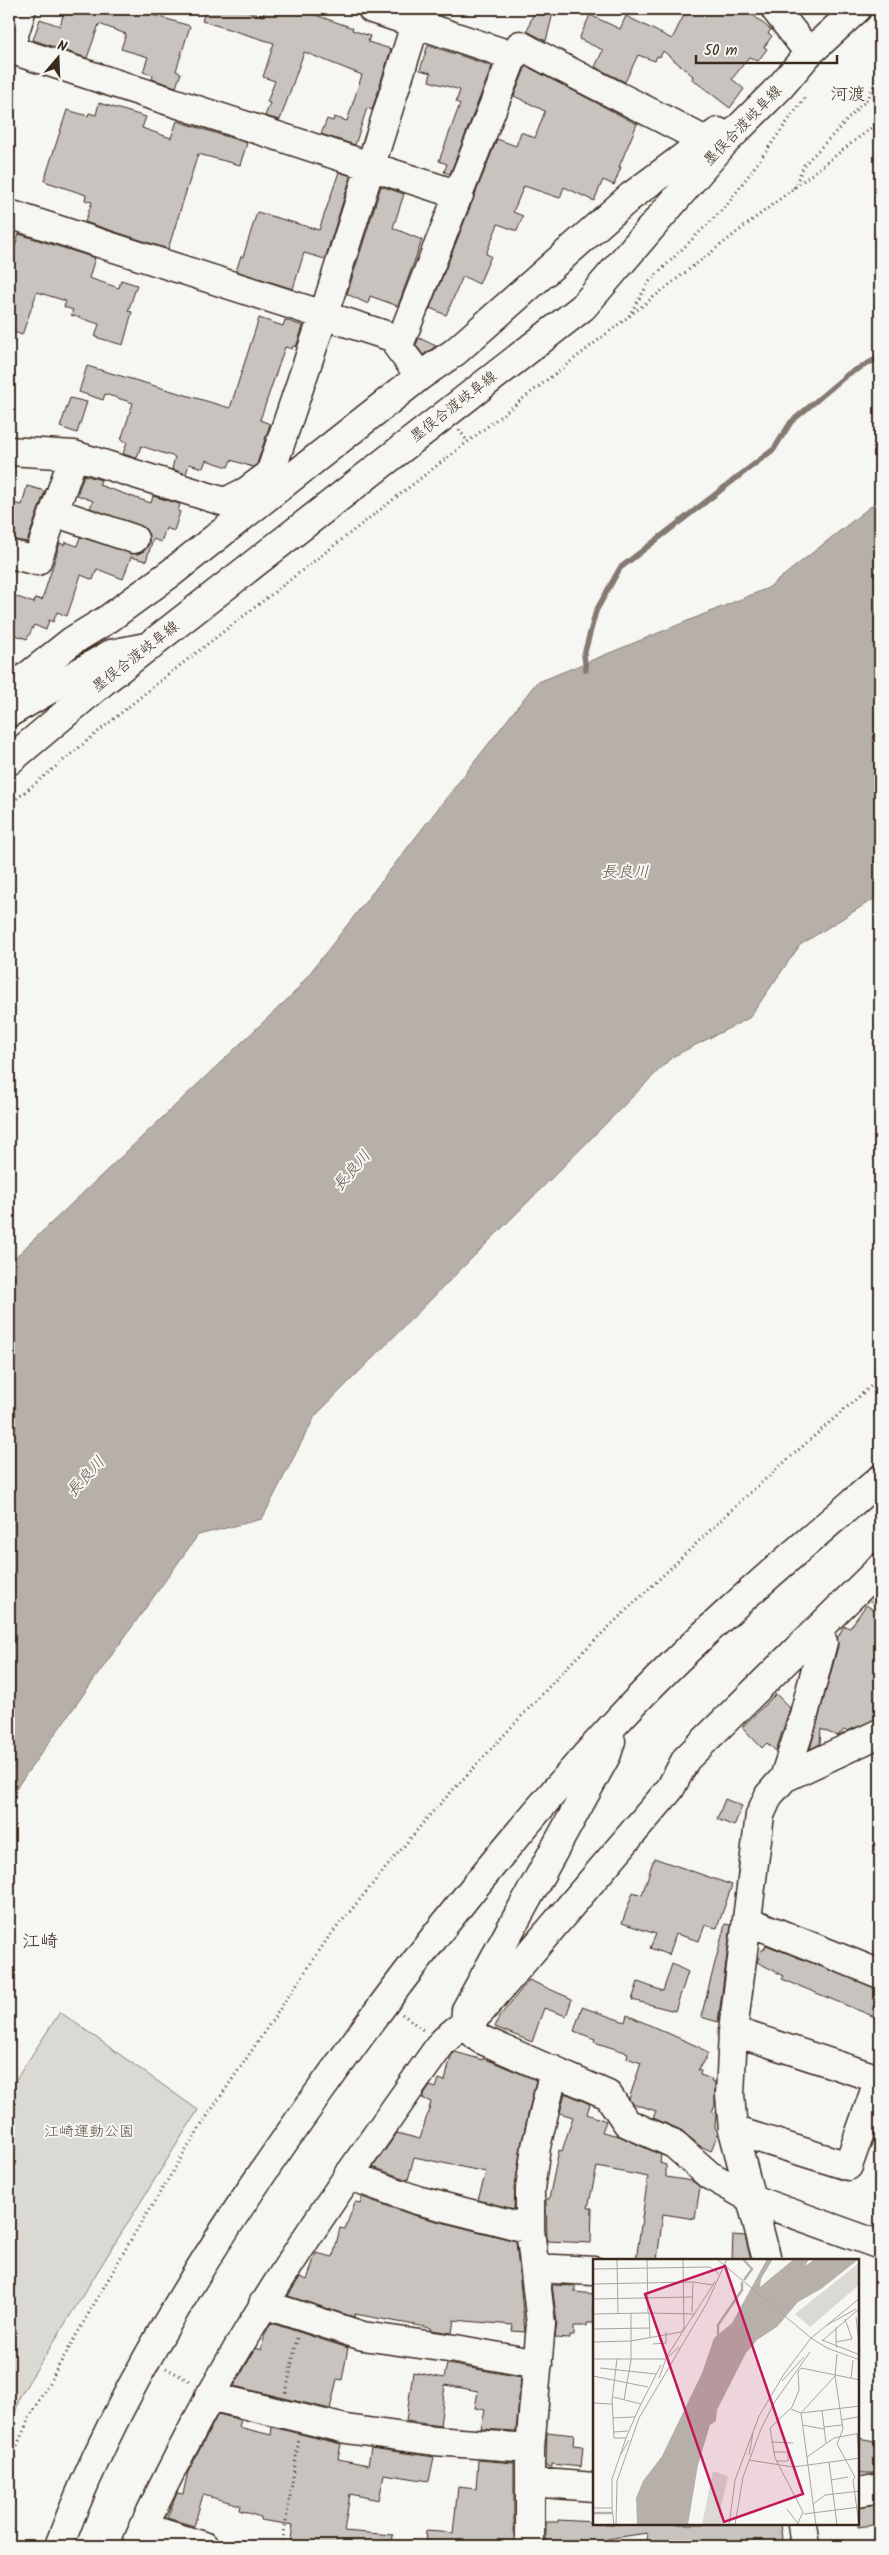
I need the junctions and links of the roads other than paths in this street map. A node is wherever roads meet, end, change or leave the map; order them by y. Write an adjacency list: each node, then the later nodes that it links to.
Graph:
1 (22, 9): 6 (street)
2 (372, 9): 5 (street)
3 (775, 9): 7 (street)
4 (857, 9): 7 (street, 墨俣合渡岐阜線)
5 (418, 16): 8 (street); 11 (street)
6 (9, 50): 11 (street)
7 (809, 53): 9 (street, 墨俣合渡岐阜線)
8 (512, 56): 10 (street); 12 (street)
9 (781, 86): 10 (street); 24 (street, 墨俣合渡岐阜線)
10 (705, 141): 16 (street)
11 (370, 166): 12 (street); 14 (street)
12 (459, 195): 15 (street)
13 (9, 214): 14 (street)
14 (324, 314): 15 (street); 19 (street)
15 (401, 340): 16 (street)
16 (420, 376): 23 (street)
17 (9, 451): 18 (street)
18 (74, 455): 19 (street); 20 (street)
19 (225, 502): 23 (street)
20 (54, 512): 21 (street); 22 (street)
21 (134, 539)
22 (9, 554)
23 (152, 586): 25 (street)
24 (151, 646): 26 (street); 27 (street, 墨俣合渡岐阜線)
25 (9, 692)
26 (9, 713)
27 (9, 761)
28 (880, 1479): 31 (street)
29 (880, 1568): 30 (street)
30 (817, 1631): 33 (street); 36 (street)
31 (619, 1719): 36 (street); 57 (street)
32 (880, 1734): 33 (street)
33 (784, 1778): 34 (street)
34 (748, 1920): 35 (street); 37 (street)
35 (880, 1974)
36 (465, 2024): 38 (street); 40 (street)
37 (734, 2031): 39 (street); 39 (street)
38 (554, 2070): 41 (street); 42 (street)
39 (733, 2130): 41 (street)
40 (348, 2175): 42 (street); 47 (street)
41 (752, 2199): 43 (street); 44 (street)
42 (530, 2228): 45 (street)
43 (880, 2245)
44 (767, 2259)
45 (535, 2268): 46 (street); 48 (street)
46 (593, 2272)
47 (263, 2304): 48 (street); 49 (street)
48 (538, 2364): 50 (street)
49 (210, 2395): 50 (street); 56 (street)
50 (530, 2448): 51 (street)
51 (530, 2482): 52 (street); 59 (street)
52 (593, 2486)
53 (880, 2488): 54 (street)
54 (859, 2492)
55 (802, 2525): 60 (street)
56 (140, 2537): 58 (street)
57 (59, 2546)
58 (204, 2546)
59 (530, 2546)
60 (805, 2546)

